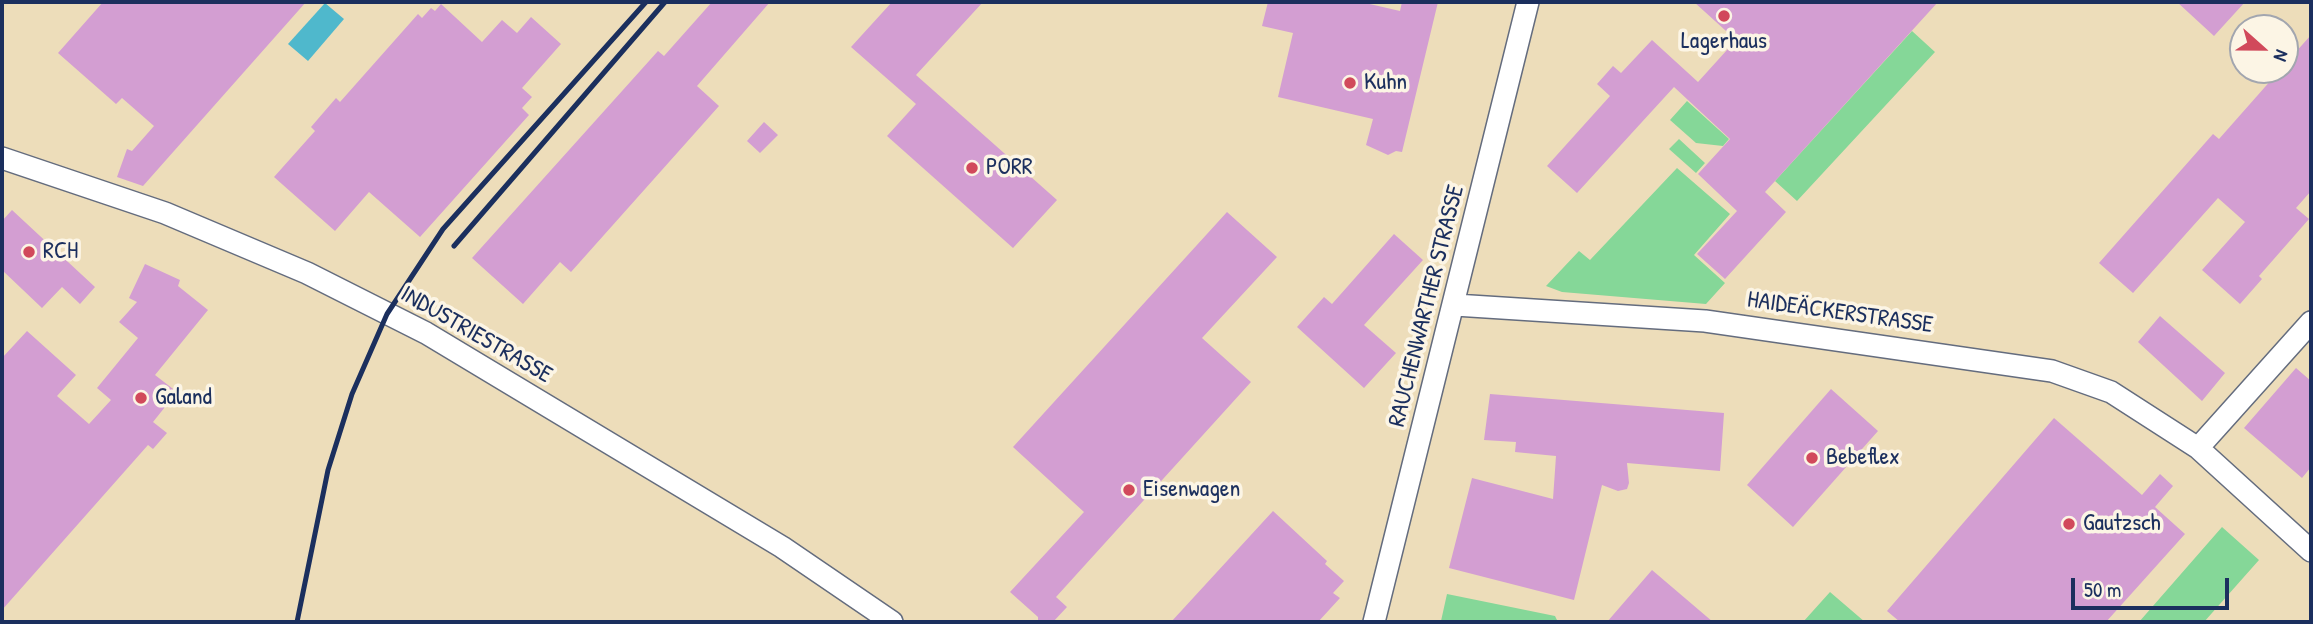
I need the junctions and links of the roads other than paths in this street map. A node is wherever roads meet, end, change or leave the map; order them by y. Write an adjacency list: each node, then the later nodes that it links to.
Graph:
1 (1528, 2): 3 (street, RAUCHENWARTHER STRASSE)
2 (2, 158): 7 (street, INDUSTRIESTRASSE)
3 (1455, 305): 5 (street, HAIDEÄCKERSTRASSE); 8 (street, RAUCHENWARTHER STRASSE)
4 (2311, 322): 5 (street)
5 (2198, 448): 6 (street, HAIDEÄCKERSTRASSE)
6 (2311, 551)
7 (892, 622)
8 (1374, 622)

